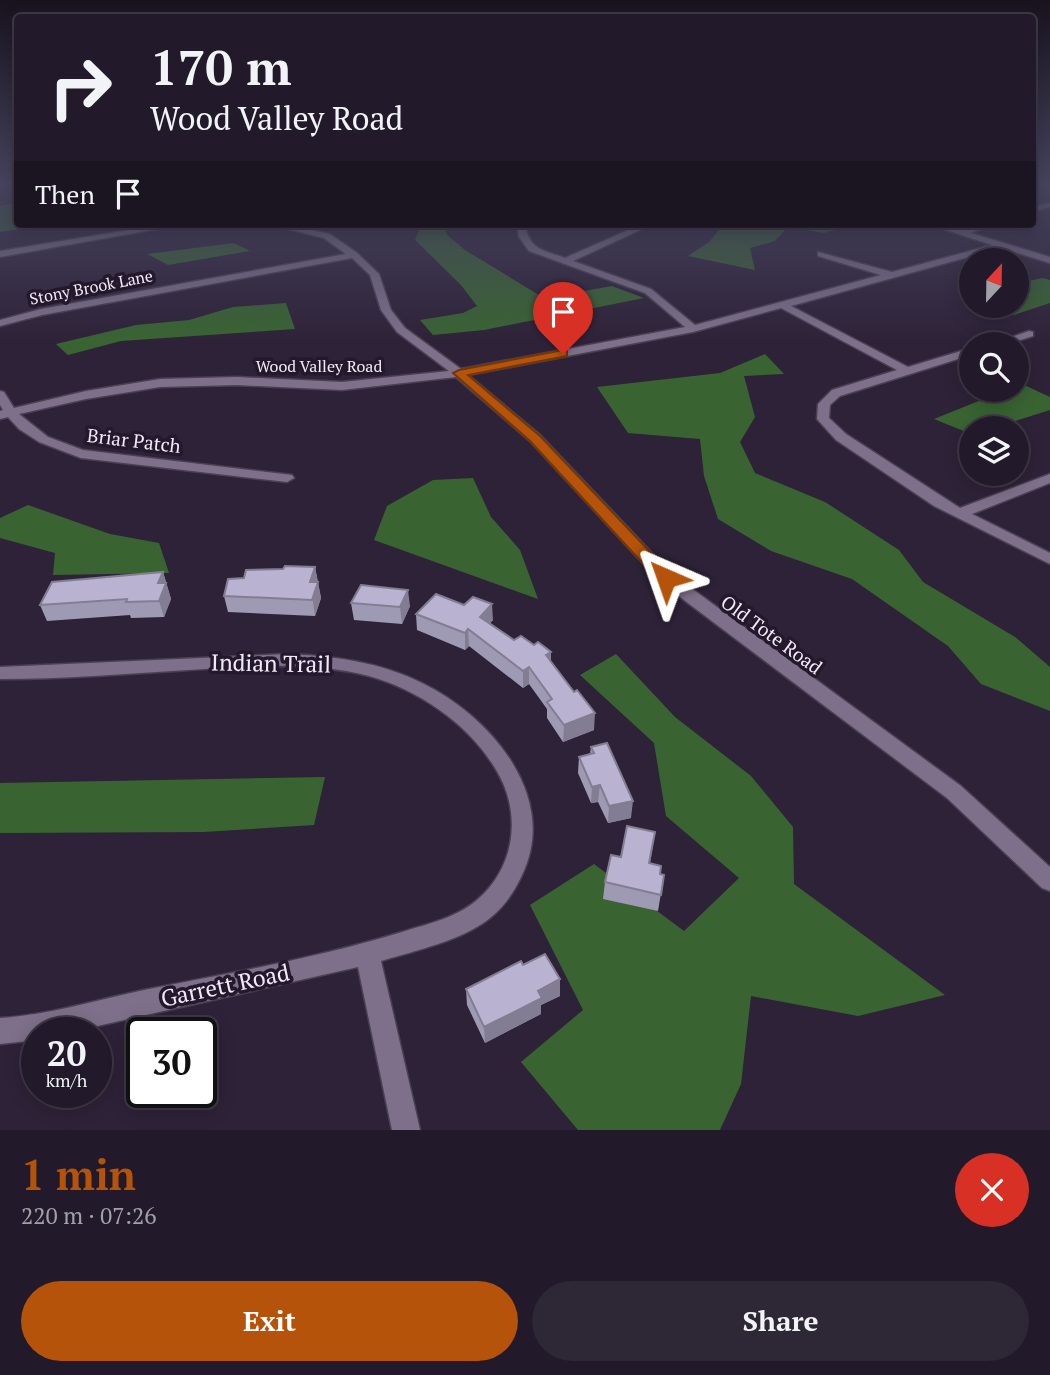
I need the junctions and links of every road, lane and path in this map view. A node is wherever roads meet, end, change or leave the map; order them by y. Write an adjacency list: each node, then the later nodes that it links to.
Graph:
1 (104, 237): 7 (street)
2 (328, 237): 8 (street, Old Tote Road)
3 (523, 237): 11 (street)
4 (620, 237): 11 (street)
5 (974, 237): 6 (street)
6 (1002, 245): 10 (street); 12 (street, Wood Valley Road)
7 (0, 254)
8 (354, 254): 14 (street, Stony Brook Lane); 18 (street, Old Tote Road)
9 (821, 254): 12 (street)
10 (1050, 260)
11 (565, 261): 15 (street)
12 (894, 276): 13 (street, Wood Valley Road)
13 (784, 306): 15 (street, Wood Valley Road); 17 (street)
14 (0, 323)
15 (693, 329): 18 (street, Wood Valley Road)
16 (959, 354): 17 (street)
17 (905, 370): 23 (street)
18 (459, 373): 20 (street, Wood Valley Road); 26 (street, Old Tote Road)
19 (0, 395): 20 (street, Briar Patch)
20 (4, 413): 21 (street, Briar Patch)
21 (287, 478)
22 (1050, 478): 23 (street)
23 (958, 513): 24 (street)
24 (1050, 559)
25 (0, 673): 27 (street, Indian Trail)
26 (1050, 881)
27 (368, 955): 28 (street, Garrett Road); 29 (street)
28 (0, 1031)
29 (406, 1130)

